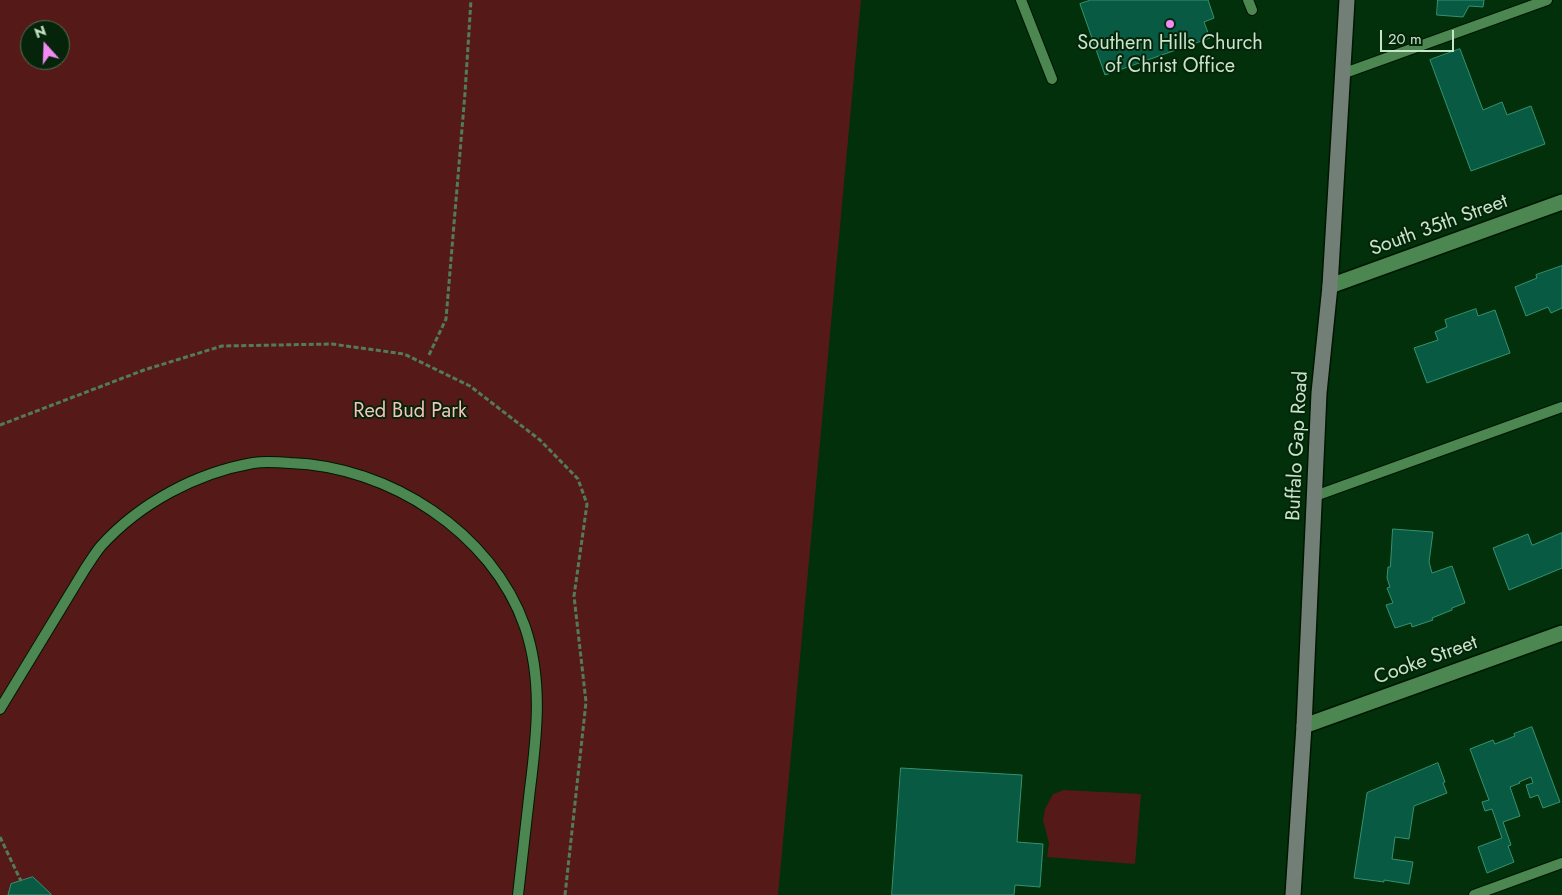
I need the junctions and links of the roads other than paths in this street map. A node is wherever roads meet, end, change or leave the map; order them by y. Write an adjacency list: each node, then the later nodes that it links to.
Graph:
1 (1021, 0): 5 (lane)
2 (1347, 0): 4 (main road, Buffalo Gap Road)
3 (1546, 0): 4 (lane)
4 (1342, 74): 7 (main road, Buffalo Gap Road)
5 (1052, 79)
6 (1562, 202): 7 (street, South 35th Street)
7 (1330, 286): 9 (main road, Buffalo Gap Road)
8 (1562, 407): 9 (lane)
9 (1315, 496): 12 (main road, Buffalo Gap Road)
10 (1562, 633): 12 (street, Cooke Street)
11 (0, 708): 14 (lane)
12 (1304, 726): 15 (main road, Buffalo Gap Road)
13 (1562, 863): 16 (lane)
14 (518, 895)
15 (1293, 895)
16 (1474, 895)

